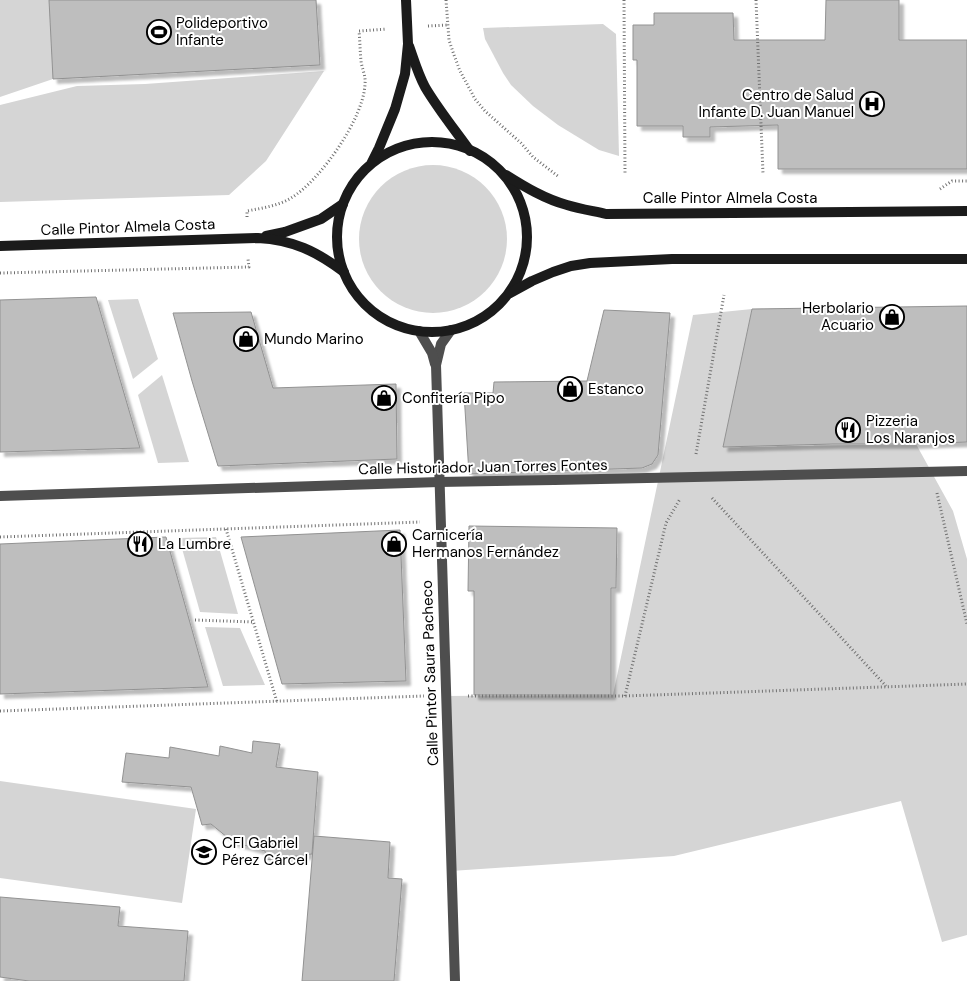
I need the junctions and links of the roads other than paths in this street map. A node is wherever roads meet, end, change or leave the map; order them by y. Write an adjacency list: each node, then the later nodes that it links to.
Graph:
1 (406, 0): 2 (main road)
2 (408, 44): 3 (main road); 4 (main road)
3 (470, 151): 4 (main road); 5 (main road)
4 (370, 166): 6 (main road)
5 (502, 173): 7 (main road, Calle Pintor Almela Costa); 12 (main road)
6 (343, 204): 8 (main road, Calle Pintor Almela Costa); 11 (main road)
7 (967, 211)
8 (253, 238): 9 (main road, Calle Pintor Almela Costa); 11 (main road, Calle Pintor Almela Costa)
9 (0, 246)
10 (967, 259): 12 (main road)
11 (344, 273): 14 (main road)
12 (509, 294): 13 (main road)
13 (451, 330): 14 (main road); 15 (street, Calle Pintor Saura Pacheco)
14 (419, 331): 15 (street, Calle Pintor Saura Pacheco)
15 (436, 365): 17 (street, Calle Pintor Saura Pacheco)
16 (967, 471): 17 (street, Calle Historiador Juan Torres Fontes)
17 (439, 482): 18 (street, Calle Historiador Juan Torres Fontes); 19 (street, Calle Pintor Saura Pacheco)
18 (0, 496)
19 (454, 981)

